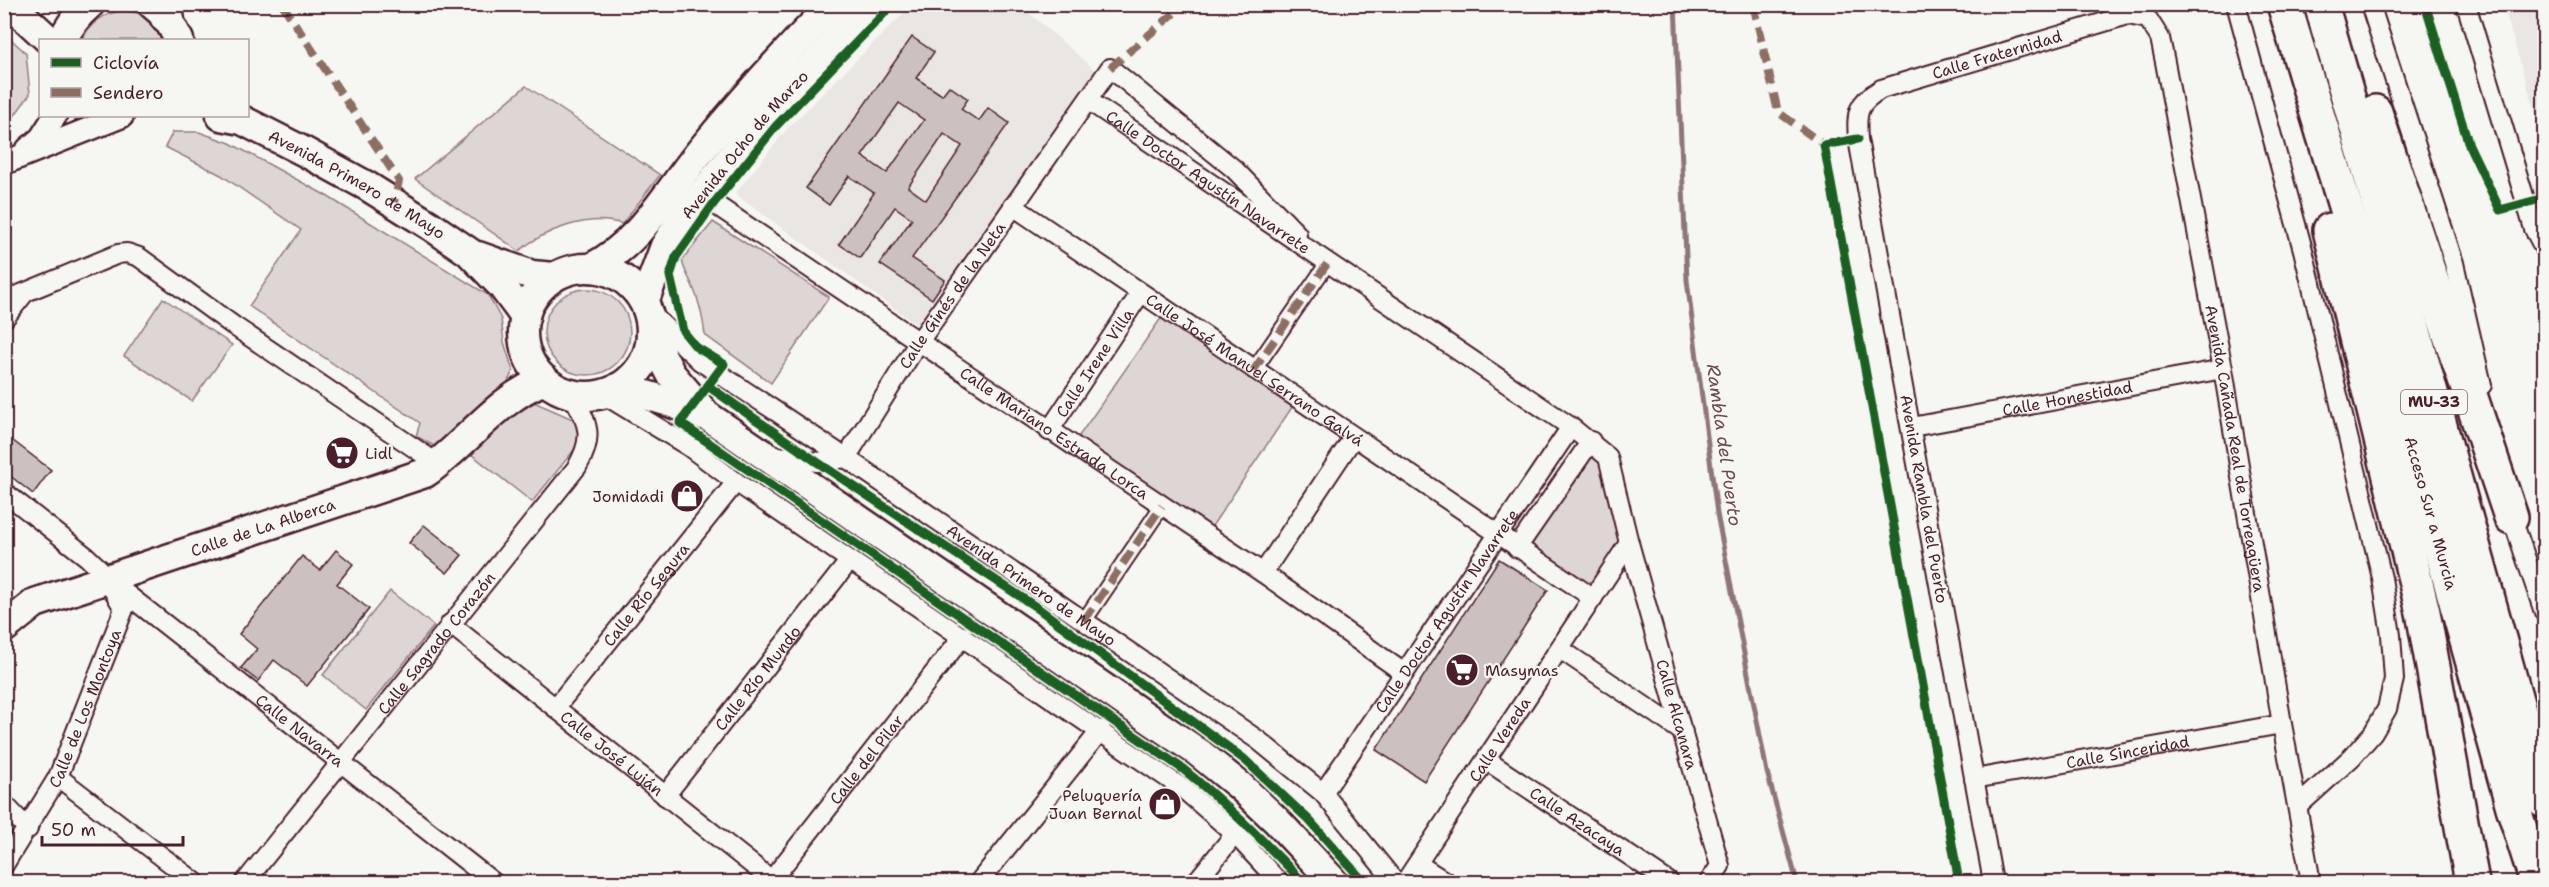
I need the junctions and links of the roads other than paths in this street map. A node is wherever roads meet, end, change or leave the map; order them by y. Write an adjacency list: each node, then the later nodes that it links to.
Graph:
1 (10, 4): 14 (main road)
2 (60, 4): 3 (main road)
3 (75, 4)
4 (90, 4): 15 (main road)
5 (833, 4): 29 (main road, Avenida Ocho de Marzo)
6 (870, 4): 24 (main road, Avenida Ocho de Marzo)
7 (2236, 4): 82 (street)
8 (2284, 4): 22 (highway, Acceso Sur a Murcia / MU-33)
9 (2321, 4): 80 (highway, Acceso Sur a Murcia / MU-33)
10 (2339, 4): 55 (highway)
11 (2370, 4): 55 (street)
12 (2466, 4): 26 (street)
13 (2148, 19): 18 (street, Calle Fraternidad); 38 (street, Avenida Cañada Real de Torreagüera)
14 (48, 39)
15 (63, 39)
16 (1110, 68): 17 (street, Calle Ginés de la Neta); 28 (street, Calle Doctor Agustín Navarrete)
17 (1089, 101): 25 (street, Calle Ginés de la Neta); 28 (street, Calle Doctor Agustín Navarrete)
18 (1856, 115): 44 (street, Avenida Rambla del Puerto)
19 (54, 117): 23 (street)
20 (119, 117): 23 (street)
21 (233, 117): 27 (main road, Avenida Primero de Mayo)
22 (2328, 150): 102 (highway); 103 (highway, Acceso Sur a Murcia / MU-33)
23 (11, 160)
24 (701, 195): 34 (main road, Avenida Ocho de Marzo); 37 (street, Calle Mariano Estrada Lorca)
25 (1013, 206): 32 (street, Calle José Manuel Serrano Galvá); 37 (street, Calle Ginés de la Neta)
26 (2544, 248)
27 (469, 252): 30 (main road, Avenida Primero de Mayo); 35 (main road, Avenida Primero de Mayo)
28 (1327, 264): 40 (street); 45 (street, Calle Doctor Agustín Navarrete)
29 (591, 268): 30 (main road); 34 (main road)
30 (554, 277): 35 (main road)
31 (24, 294): 33 (street); 36 (street); 51 (street)
32 (1140, 294): 40 (street, Calle José Manuel Serrano Galvá); 46 (street, Calle Irene Villa)
33 (4, 301)
34 (648, 316): 41 (main road); 43 (main road); 50 (street, Avenida Primero de Mayo)
35 (525, 317): 39 (main road)
36 (4, 319)
37 (918, 343): 46 (street, Calle Mariano Estrada Lorca); 50 (street, Calle Ginés de la Neta)
38 (2223, 369): 44 (street, Calle Honestidad); 71 (street, Avenida Cañada Real de Torreagüera)
39 (537, 371): 42 (main road); 51 (main road, Calle de La Alberca)
40 (1253, 371): 47 (street, Calle José Manuel Serrano Galvá)
41 (611, 391): 42 (main road); 43 (main road); 52 (street)
42 (572, 394): 65 (street, Calle Sagrado Corazón)
43 (709, 417): 49 (main road)
44 (1912, 426): 77 (street, Avenida Rambla del Puerto)
45 (1571, 427): 48 (street, Calle Doctor Agustín Navarrete); 56 (street, Calle Doctor Agustín Navarrete)
46 (1049, 431): 54 (street, Calle Mariano Estrada Lorca)
47 (1353, 438): 56 (street, Calle José Manuel Serrano Galvá); 60 (street)
48 (1591, 441): 57 (street, Calle Alcanara); 58 (street, Calle Doctor Agustín Navarrete)
49 (763, 454): 50 (street); 94 (main road)
50 (846, 458): 64 (street, Avenida Primero de Mayo)
51 (438, 464): 61 (main road, Calle de La Alberca)
52 (736, 482): 59 (street); 70 (street, Calle Río Segura)
53 (4, 492): 61 (street)
54 (1162, 506): 60 (street, Calle Mariano Estrada Lorca); 64 (street)
55 (2511, 517): 63 (street)
56 (1497, 535): 58 (street, Calle José Manuel Serrano Galvá); 69 (street, Calle Doctor Agustín Navarrete)
57 (1629, 543): 62 (street, Calle Vereda); 73 (street, Calle Alcanara)
58 (1517, 548): 62 (street, Calle José Manuel Serrano Galvá)
59 (850, 560): 67 (street); 79 (street, Calle Río Mundo)
60 (1263, 573): 69 (street, Calle Mariano Estrada Lorca)
61 (107, 578): 66 (main road, Calle de La Alberca); 75 (street, Calle Navarra); 76 (street, Calle de Los Montoya)
62 (1593, 598): 68 (street, Calle Vereda)
63 (2544, 612)
64 (1084, 621): 78 (street, Avenida Primero de Mayo)
65 (450, 624): 70 (street, Calle José Luján); 75 (street, Calle Sagrado Corazón)
66 (4, 628)
67 (963, 636): 72 (street); 90 (street, Calle del Pilar)
68 (1560, 649): 73 (street); 74 (street, Calle Vereda)
69 (1404, 673): 78 (street, Calle Doctor Agustín Navarrete)
70 (556, 707): 79 (street, Calle José Luján)
71 (2282, 724): 77 (street, Calle Sinceridad); 82 (street, Avenida Cañada Real de Torreagüera)
72 (1101, 730): 84 (street); 91 (street)
73 (1683, 732): 99 (street, Calle Alcanara)
74 (1486, 760): 85 (street, Calle Vereda); 98 (street, Calle Azacaya)
75 (340, 763): 88 (street, Calle Sagrado Corazón); 89 (street, Calle Navarra)
76 (58, 777): 83 (street, Calle de Los Montoya); 87 (street)
77 (1974, 779): 100 (street, Avenida Rambla del Puerto)
78 (1323, 793): 95 (street, Avenida Primero de Mayo)
79 (665, 796): 90 (street, Calle José Luján)
80 (2544, 801)
81 (4, 804): 83 (street)
82 (2298, 806): 101 (street, Avenida Cañada Real de Torreagüera)
83 (28, 829): 86 (street, Calle de Los Montoya)
84 (1235, 834): 92 (street); 93 (street)
85 (1418, 864): 96 (street, Calle Vereda); 97 (street)
86 (4, 865)
87 (195, 882)
88 (245, 882)
89 (493, 882)
90 (772, 882)
91 (980, 882)
92 (1196, 882)
93 (1279, 882)
94 (1334, 882)
95 (1395, 882)
96 (1406, 882)
97 (1446, 882)
98 (1669, 882)
99 (1709, 882)
100 (1993, 882)
101 (2311, 882)
102 (2472, 882)
103 (2537, 882)

